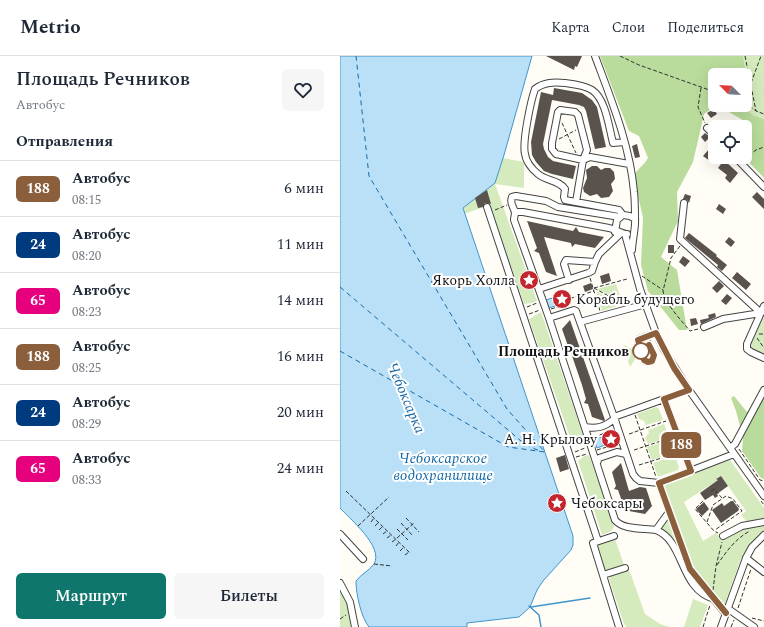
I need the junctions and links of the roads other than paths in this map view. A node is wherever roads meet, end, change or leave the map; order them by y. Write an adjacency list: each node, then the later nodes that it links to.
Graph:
1 (595, 56): 2 (street)
2 (624, 142): 4 (street); 7 (street)
3 (581, 159): 3 (street); 4 (street); 7 (street)
4 (629, 164): 8 (street)
5 (742, 164): 6 (street)
6 (764, 187)
7 (576, 202): 13 (street)
8 (635, 202): 13 (street); 15 (street)
9 (684, 203): 24 (street)
10 (558, 207): 12 (street); 13 (street); 14 (street)
11 (488, 210): 50 (street)
12 (515, 212): 14 (street); 21 (street)
13 (623, 216): 15 (street); 16 (street)
14 (556, 218): 16 (street)
15 (635, 219): 17 (street)
16 (619, 230): 17 (street); 18 (street); 19 (street)
17 (634, 230): 18 (street)
18 (631, 254): 22 (street)
19 (595, 262): 20 (street); 20 (street)
20 (569, 280): 21 (street)
21 (539, 289): 25 (street)
22 (646, 304): 26 (street); 28 (street)
23 (764, 306): 24 (street)
24 (761, 313): 27 (street); 30 (street)
25 (549, 318): 26 (street); 35 (street)
26 (580, 322): 34 (street)
27 (704, 327)
28 (656, 333): 29 (street); 31 (street)
29 (644, 337)
30 (764, 358)
31 (689, 390): 33 (street); 36 (street)
32 (764, 390): 36 (street)
33 (664, 399): 34 (street); 40 (street)
34 (614, 418): 35 (street); 37 (street)
35 (585, 427): 39 (street)
36 (732, 446): 38 (street)
37 (626, 454): 39 (street); 41 (street)
38 (734, 454): 40 (street); 42 (street)
39 (597, 463): 45 (street)
40 (691, 471): 41 (street)
41 (657, 480): 43 (street)
42 (764, 496)
43 (669, 512): 45 (street); 57 (street)
44 (764, 522): 49 (street)
45 (656, 530): 57 (street)
46 (340, 534): 52 (street)
47 (764, 535): 51 (street)
48 (614, 536): 50 (street)
49 (723, 536)
50 (598, 541): 55 (street)
51 (746, 558): 54 (street); 58 (street)
52 (363, 559)
53 (625, 568): 55 (street)
54 (764, 572)
55 (603, 575): 60 (street)
56 (340, 582): 59 (street)
57 (714, 599): 58 (street)
58 (726, 610): 61 (street); 62 (street)
59 (355, 627)
60 (619, 627)
61 (721, 627)
62 (754, 627)

